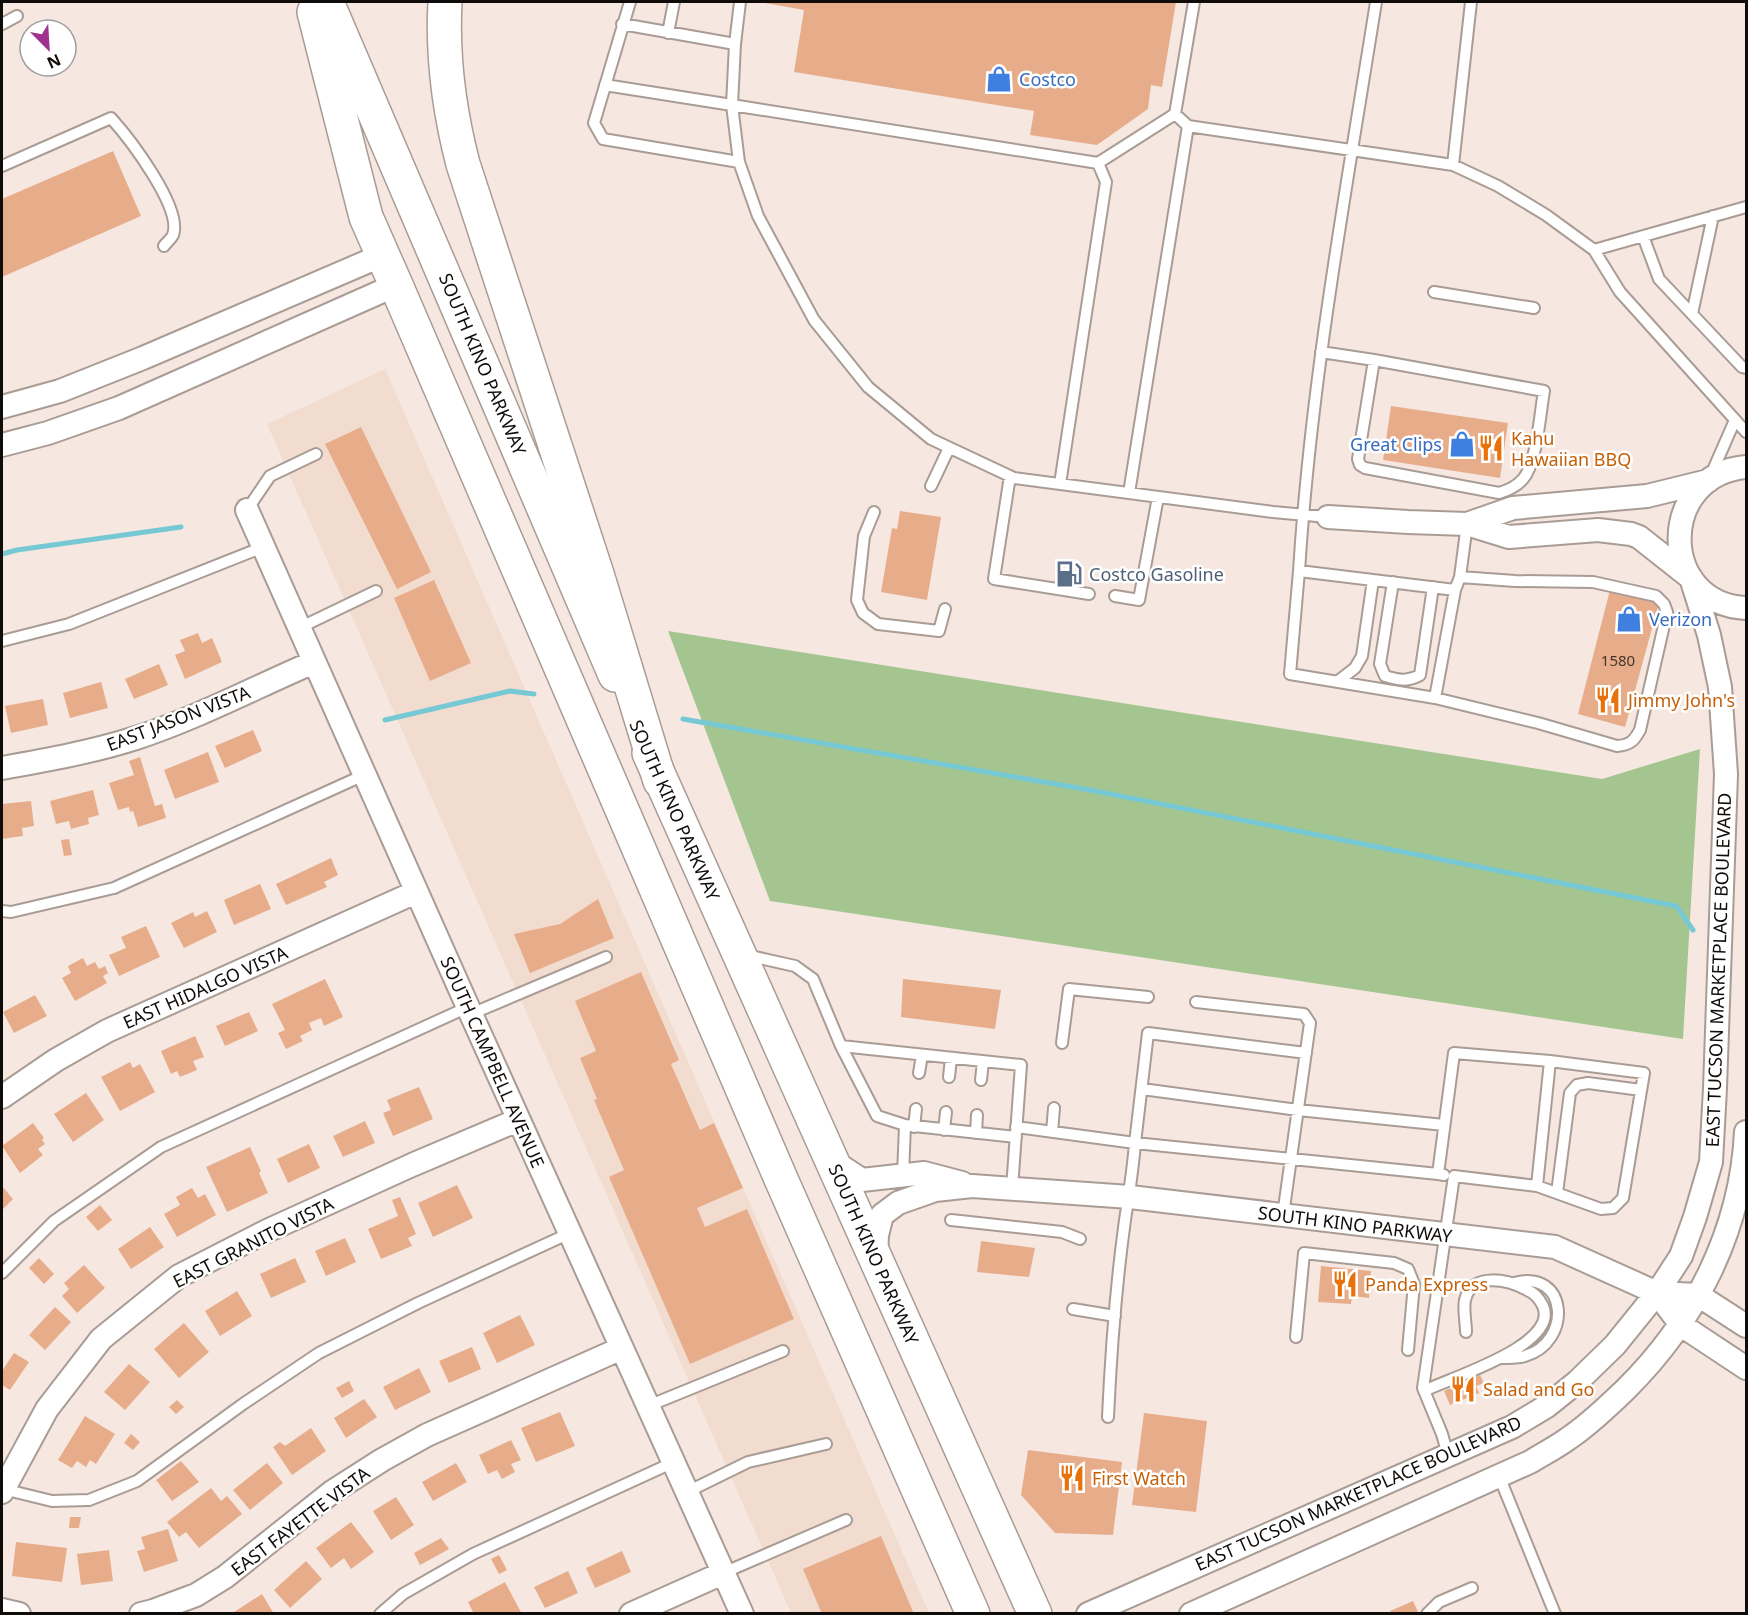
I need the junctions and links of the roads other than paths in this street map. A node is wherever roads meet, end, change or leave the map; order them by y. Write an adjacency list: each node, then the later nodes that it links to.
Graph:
1 (311, 2): 30 (main road)
2 (327, 2): 26 (main road, SOUTH KINO PARKWAY)
3 (445, 2): 79 (main road)
4 (630, 2): 12 (lane)
5 (674, 2): 13 (lane)
6 (740, 2): 14 (lane)
7 (1194, 2): 17 (lane)
8 (1376, 2): 19 (lane)
9 (1471, 2): 22 (lane)
10 (17, 16): 11 (lane)
11 (2, 24)
12 (622, 24): 13 (lane); 15 (lane)
13 (668, 33): 14 (lane)
14 (735, 44): 16 (lane)
15 (605, 85): 16 (lane); 20 (lane)
16 (732, 105): 20 (lane); 21 (lane)
17 (1175, 114): 18 (lane); 21 (lane)
18 (1188, 126): 19 (lane); 50 (lane)
19 (1352, 150): 22 (lane); 36 (lane)
20 (739, 162): 43 (lane)
21 (1098, 163): 48 (lane)
22 (1453, 165): 29 (lane)
23 (2, 166): 28 (lane)
24 (1746, 207): 25 (lane)
25 (1713, 216): 27 (lane); 35 (lane)
26 (428, 235): 30 (main road); 31 (main road, SOUTH KINO PARKWAY)
27 (1643, 236): 29 (lane); 35 (lane)
28 (164, 246)
29 (1594, 250): 40 (lane)
30 (383, 255): 32 (main road); 39 (street)
31 (441, 266): 32 (main road); 79 (main road, SOUTH KINO PARKWAY)
32 (396, 285): 42 (street); 84 (main road)
33 (1434, 292): 34 (lane)
34 (1534, 308)
35 (1692, 314): 38 (lane)
36 (1321, 352): 37 (lane); 54 (lane)
37 (1374, 360): 37 (lane)
38 (1746, 368)
39 (2, 407)
40 (1735, 420): 41 (lane); 47 (lane)
41 (1746, 432)
42 (2, 445)
43 (949, 448): 46 (lane); 49 (lane)
44 (316, 454): 52 (lane)
45 (1746, 467): 47 (street)
46 (1010, 476): 48 (lane); 66 (lane)
47 (1708, 481): 56 (street); 60 (street, EAST TUCSON MARKETPLACE BOULEVARD)
48 (1060, 484): 50 (lane)
49 (931, 486)
50 (1129, 493): 51 (lane)
51 (1158, 497): 54 (lane); 67 (lane)
52 (247, 510): 57 (street, SOUTH CAMPBELL AVENUE)
53 (874, 512): 69 (lane)
54 (1303, 515): 55 (lane); 58 (lane)
55 (1328, 517): 56 (street)
56 (1467, 524): 59 (lane); 60 (street)
57 (263, 547): 70 (street, SOUTH CAMPBELL AVENUE); 71 (lane)
58 (1299, 571): 61 (lane); 74 (lane)
59 (1460, 577): 64 (lane); 76 (lane)
60 (1691, 578): 68 (street); 132 (street, EAST TUCSON MARKETPLACE BOULEVARD)
61 (1373, 580): 62 (lane); 74 (lane)
62 (1393, 582): 63 (lane); 73 (lane)
63 (1433, 587): 64 (lane); 73 (lane)
64 (1455, 590): 76 (lane)
65 (376, 591): 70 (lane)
66 (1089, 594)
67 (1115, 596)
68 (1746, 608)
69 (945, 609)
70 (299, 628): 72 (street, SOUTH CAMPBELL AVENUE)
71 (2, 641)
72 (314, 662): 77 (street, EAST JASON VISTA); 78 (street, SOUTH CAMPBELL AVENUE)
73 (1397, 680): 75 (lane)
74 (1337, 682): 75 (lane)
75 (1395, 692): 76 (lane)
76 (1436, 698)
77 (2, 768)
78 (364, 775): 80 (street, SOUTH CAMPBELL AVENUE); 81 (lane)
79 (660, 781): 82 (main road, SOUTH KINO PARKWAY)
80 (416, 892): 87 (street, SOUTH CAMPBELL AVENUE); 100 (street, EAST HIDALGO VISTA)
81 (2, 911)
82 (739, 953): 84 (main road); 89 (lane); 116 (main road, SOUTH KINO PARKWAY)
83 (606, 957): 87 (lane)
84 (692, 972): 163 (main road)
85 (1148, 997): 88 (lane)
86 (1196, 1002): 90 (lane)
87 (469, 1010): 106 (street, SOUTH CAMPBELL AVENUE); 131 (lane)
88 (1062, 1043)
89 (841, 1046): 91 (lane); 108 (lane)
90 (1306, 1053): 98 (lane); 103 (lane)
91 (922, 1055): 92 (lane); 95 (lane)
92 (951, 1058): 93 (lane); 96 (lane)
93 (983, 1061): 97 (lane); 110 (lane)
94 (1550, 1061): 99 (lane); 107 (lane); 121 (lane)
95 (919, 1073)
96 (949, 1077)
97 (981, 1080)
98 (1143, 1089): 103 (lane); 114 (lane)
99 (1641, 1090): 123 (lane); 123 (lane)
100 (2, 1097)
101 (1054, 1108): 111 (lane)
102 (916, 1109): 108 (lane)
103 (1298, 1110): 107 (lane); 115 (lane)
104 (946, 1112): 109 (lane)
105 (977, 1116): 113 (lane)
106 (518, 1120): 127 (street, SOUTH CAMPBELL AVENUE); 151 (street, EAST GRANITO VISTA)
107 (1444, 1125): 117 (lane)
108 (910, 1126): 109 (lane); 118 (lane)
109 (944, 1130): 113 (lane)
110 (1016, 1132): 111 (lane); 113 (lane); 122 (lane)
111 (1052, 1132): 114 (lane)
112 (1746, 1132): 133 (street, EAST TUCSON MARKETPLACE BOULEVARD)
113 (976, 1133)
114 (1135, 1143): 115 (lane); 124 (lane)
115 (1290, 1159): 117 (lane); 125 (lane)
116 (833, 1161): 118 (street); 130 (main road, SOUTH KINO PARKWAY)
117 (1438, 1174): 119 (lane)
118 (903, 1175): 120 (street)
119 (1454, 1176): 121 (lane); 128 (lane)
120 (972, 1186): 122 (street, SOUTH KINO PARKWAY); 130 (street)
121 (1537, 1186): 123 (lane)
122 (1012, 1188): 124 (street, SOUTH KINO PARKWAY)
123 (1557, 1193)
124 (1130, 1197): 125 (street, SOUTH KINO PARKWAY); 135 (lane)
125 (1283, 1215): 128 (street, SOUTH KINO PARKWAY)
126 (951, 1220): 129 (lane)
127 (570, 1233): 140 (street, SOUTH CAMPBELL AVENUE); 151 (lane)
128 (1444, 1234): 132 (street, SOUTH KINO PARKWAY); 144 (lane)
129 (1080, 1239)
130 (876, 1258): 164 (main road, SOUTH KINO PARKWAY)
131 (2, 1273)
132 (1657, 1293): 133 (street); 136 (street); 148 (street, EAST TUCSON MARKETPLACE BOULEVARD)
133 (1698, 1295): 136 (street, EAST TUCSON MARKETPLACE BOULEVARD); 137 (street)
134 (1073, 1309): 135 (lane)
135 (1114, 1316): 146 (lane)
136 (1681, 1325): 143 (street); 150 (street, EAST TUCSON MARKETPLACE BOULEVARD)
137 (1746, 1326)
138 (1466, 1332): 144 (lane)
139 (1296, 1337): 142 (lane)
140 (622, 1348): 145 (street, SOUTH CAMPBELL AVENUE); 159 (street, EAST FAYETTE VISTA)
141 (783, 1350): 145 (lane)
142 (1408, 1350)
143 (1746, 1368)
144 (1424, 1391): 148 (lane)
145 (648, 1406): 149 (street, SOUTH CAMPBELL AVENUE)
146 (1107, 1417)
147 (826, 1444): 152 (lane)
148 (1448, 1455): 165 (street, EAST TUCSON MARKETPLACE BOULEVARD)
149 (674, 1462): 152 (street, SOUTH CAMPBELL AVENUE); 160 (lane)
150 (1499, 1476): 157 (lane); 166 (street, EAST TUCSON MARKETPLACE BOULEVARD)
151 (2, 1491)
152 (687, 1492): 154 (street, SOUTH CAMPBELL AVENUE)
153 (846, 1520): 154 (lane)
154 (723, 1573): 161 (street); 162 (street, SOUTH CAMPBELL AVENUE)
155 (1472, 1588): 167 (lane)
156 (2, 1610): 158 (street)
157 (1553, 1613)
158 (19, 1614)
159 (141, 1614)
160 (380, 1614)
161 (631, 1614)
162 (742, 1614)
163 (973, 1614)
164 (1035, 1614)
165 (1088, 1614)
166 (1191, 1614)
167 (1427, 1614)

